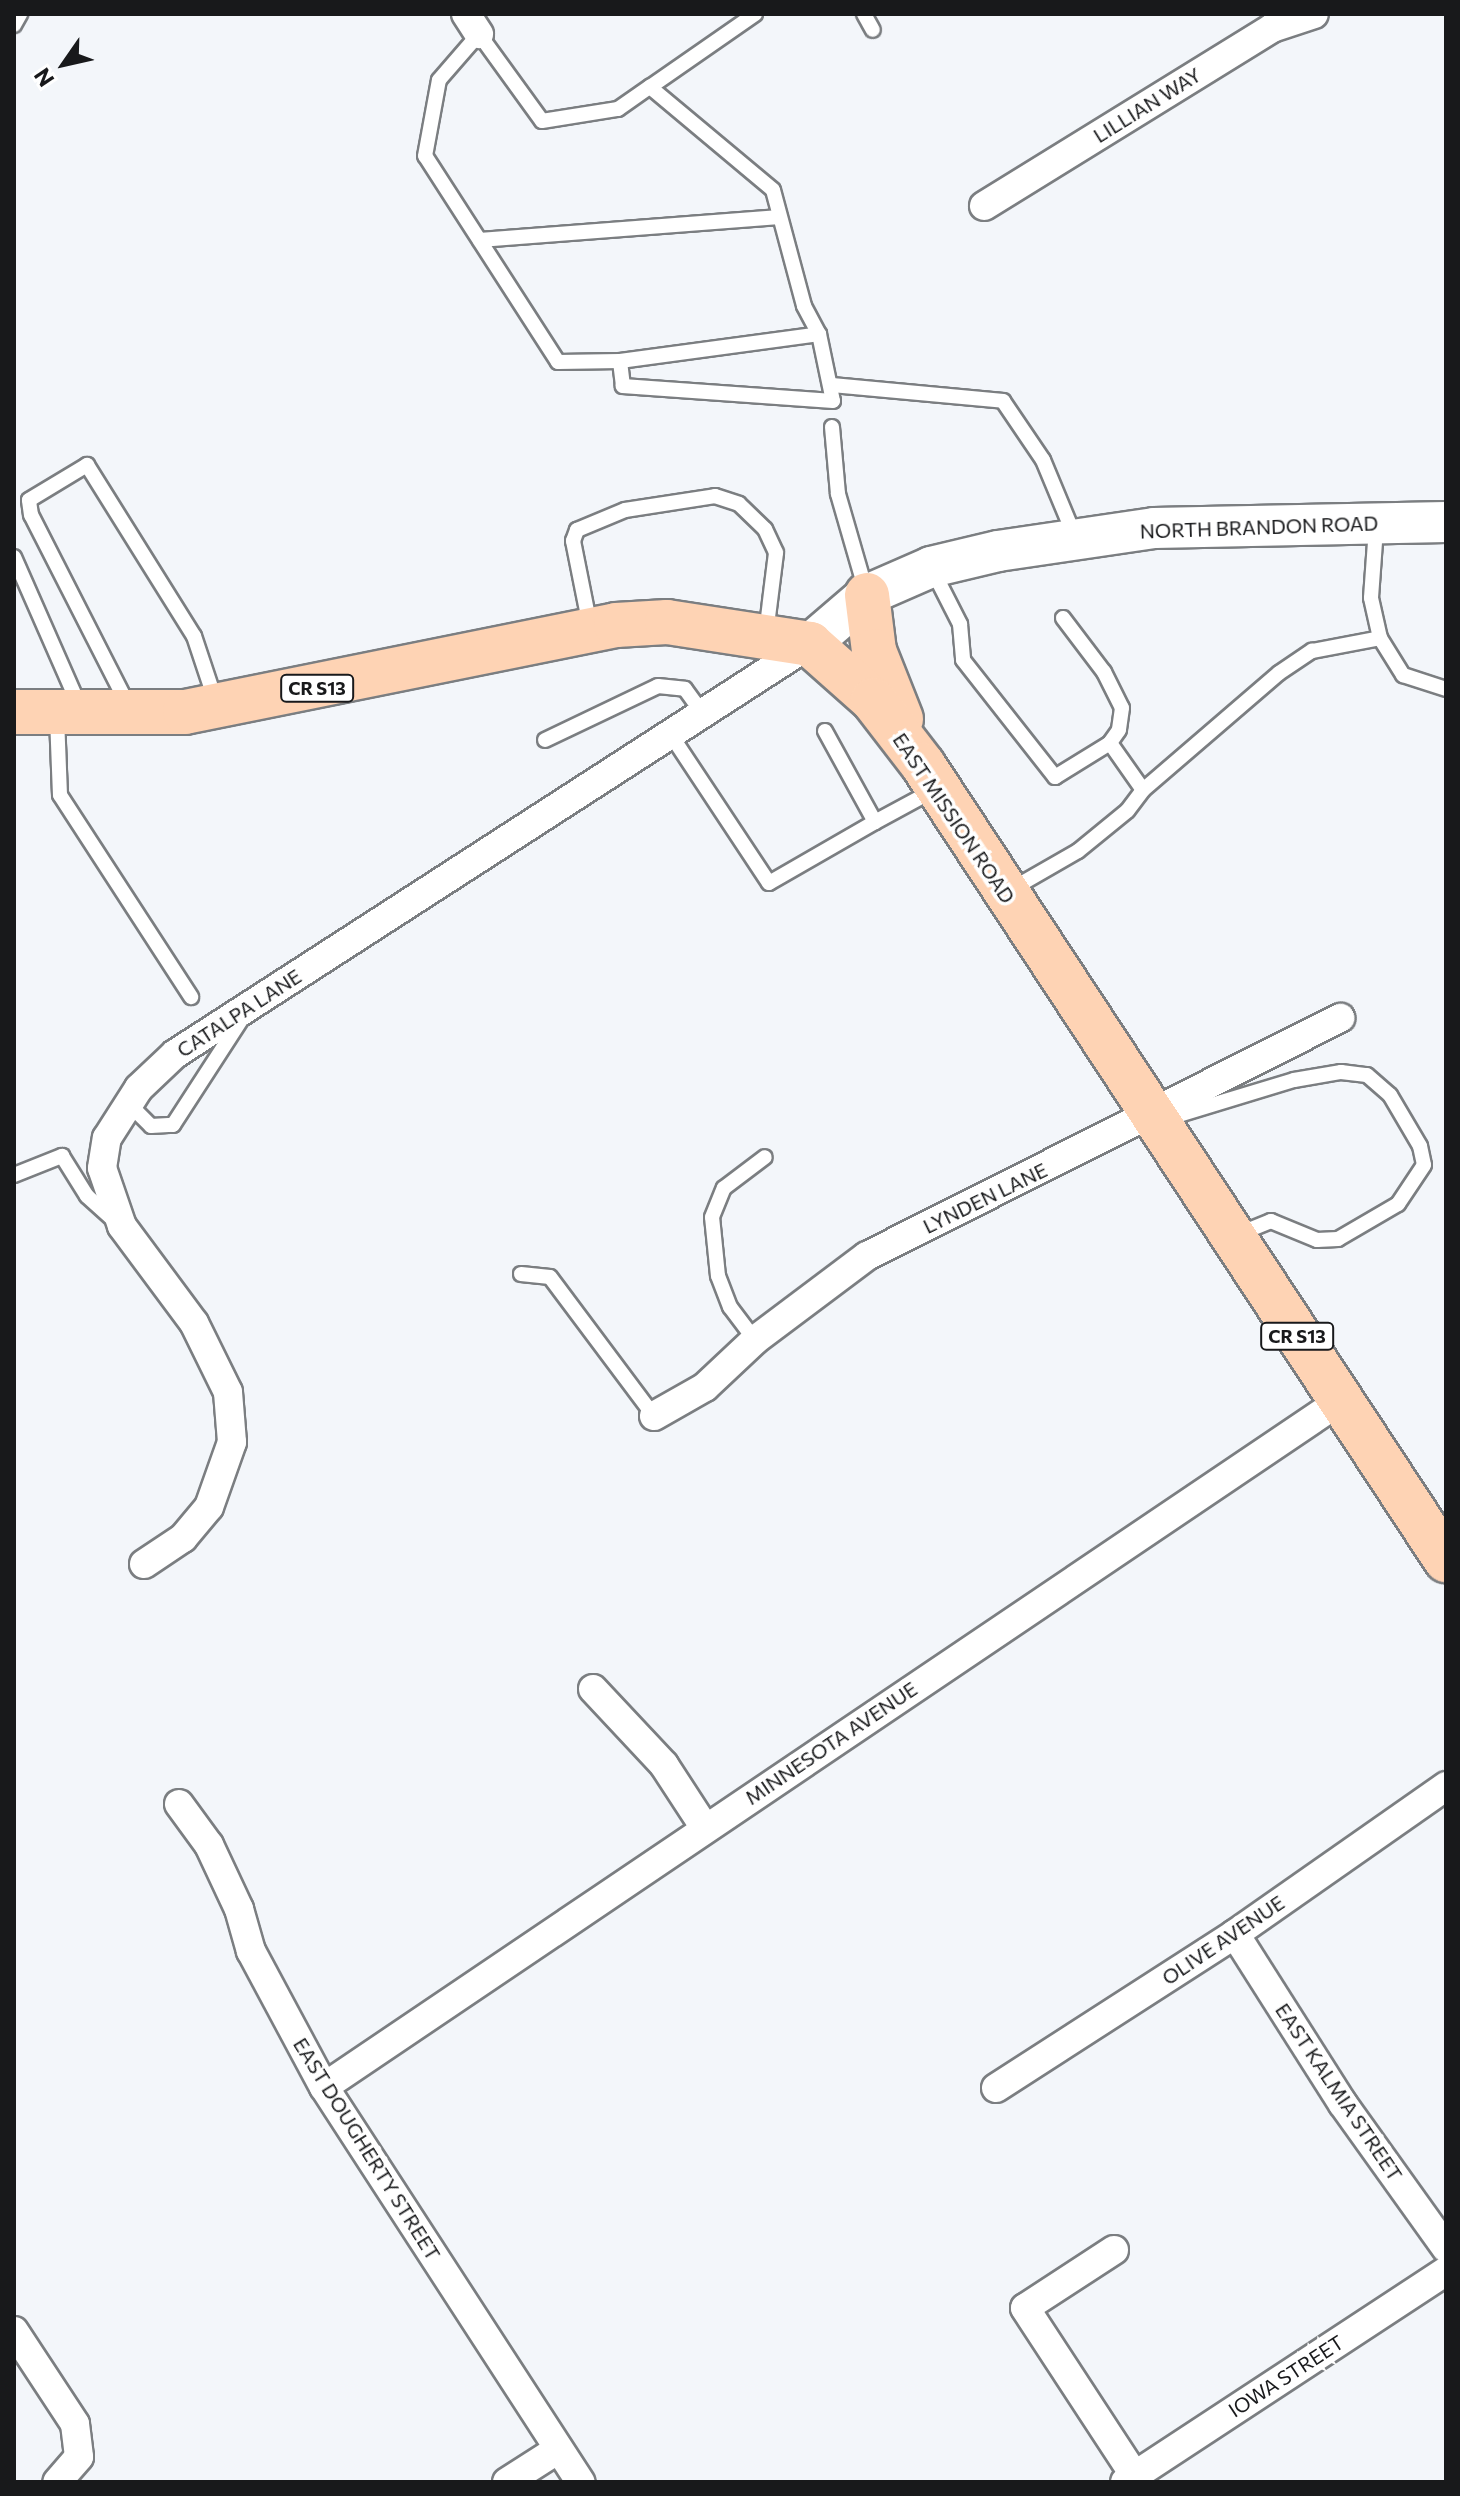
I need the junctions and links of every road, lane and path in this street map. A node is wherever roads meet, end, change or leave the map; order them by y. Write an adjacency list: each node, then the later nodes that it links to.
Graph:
1 (20, 14): 6 (lane)
2 (755, 14): 8 (lane)
3 (864, 14): 7 (lane)
4 (1314, 14): 9 (street, LILLIAN WAY)
5 (472, 24): 8 (lane); 11 (lane)
6 (14, 25)
7 (873, 30)
8 (650, 87): 10 (lane)
9 (984, 206)
10 (779, 217): 11 (lane); 12 (lane)
11 (480, 240): 13 (lane)
12 (819, 334): 13 (lane); 14 (lane)
13 (620, 361): 14 (lane)
14 (832, 385): 18 (lane)
15 (832, 427): 21 (lane)
16 (1446, 522): 17 (street, NORTH BRANDON ROAD)
17 (1376, 523): 18 (street, NORTH BRANDON ROAD); 25 (lane)
18 (1076, 539): 20 (street, NORTH BRANDON ROAD)
19 (14, 557): 32 (lane)
20 (931, 567): 21 (street, NORTH BRANDON ROAD); 36 (lane)
21 (867, 595): 26 (street, NORTH BRANDON ROAD); 37 (main road)
22 (1063, 618): 36 (lane)
23 (590, 629): 24 (main road, EAST MISSION ROAD / CR S13); 24 (lane); 28 (main road, EAST MISSION ROAD / CR S13)
24 (766, 634): 26 (main road, EAST MISSION ROAD / CR S13)
25 (1380, 638): 27 (lane); 38 (lane)
26 (810, 644): 29 (street, CATALPA LANE); 37 (main road, EAST MISSION ROAD / CR S13)
27 (1446, 689)
28 (217, 706): 31 (main road, EAST MISSION ROAD / CR S13); 31 (lane)
29 (701, 711): 34 (street, CATALPA LANE); 35 (lane)
30 (14, 712): 32 (main road, EAST MISSION ROAD / CR S13)
31 (132, 713): 32 (main road, EAST MISSION ROAD / CR S13)
32 (70, 716): 41 (lane)
33 (825, 731): 39 (lane)
34 (669, 732): 39 (lane); 42 (street, CATALPA LANE)
35 (545, 740)
36 (1110, 743): 38 (lane)
37 (930, 776): 39 (lane); 40 (main road, EAST MISSION ROAD / CR S13)
38 (1143, 790): 40 (lane)
39 (875, 822)
40 (1005, 893): 45 (main road, EAST MISSION ROAD / CR S13)
41 (191, 997)
42 (248, 1006): 44 (street, CATALPA LANE); 44 (lane)
43 (1340, 1018): 45 (street, LYNDEN LANE)
44 (129, 1104): 48 (street, CATALPA LANE)
45 (1156, 1120): 49 (main road, EAST MISSION ROAD / CR S13); 49 (lane); 51 (street, LYNDEN LANE)
46 (765, 1157): 51 (lane)
47 (14, 1175): 48 (lane)
48 (122, 1226): 55 (street, CATALPA LANE)
49 (1232, 1237): 52 (main road, EAST MISSION ROAD / CR S13)
50 (521, 1274): 53 (lane)
51 (755, 1340): 53 (street, LYNDEN LANE)
52 (1340, 1401): 54 (main road, EAST MISSION ROAD / CR S13); 59 (street, MINNESOTA AVENUE)
53 (654, 1416)
54 (1445, 1556)
55 (144, 1564)
56 (593, 1689): 59 (street)
57 (1446, 1786): 60 (street, OLIVE AVENUE)
58 (179, 1804): 61 (street, EAST DOUGHERTY STREET)
59 (705, 1828): 61 (street, MINNESOTA AVENUE)
60 (1235, 1934): 62 (street, OLIVE AVENUE); 63 (street, EAST KALMIA STREET)
61 (324, 2087): 67 (street, EAST DOUGHERTY STREET)
62 (996, 2088)
63 (1446, 2248)
64 (1114, 2250): 68 (street)
65 (1446, 2271): 68 (street, IOWA STREET)
66 (14, 2331): 69 (street)
67 (557, 2450): 70 (street); 71 (street, EAST DOUGHERTY STREET)
68 (1133, 2480)
69 (57, 2482)
70 (507, 2482)
71 (581, 2482)

